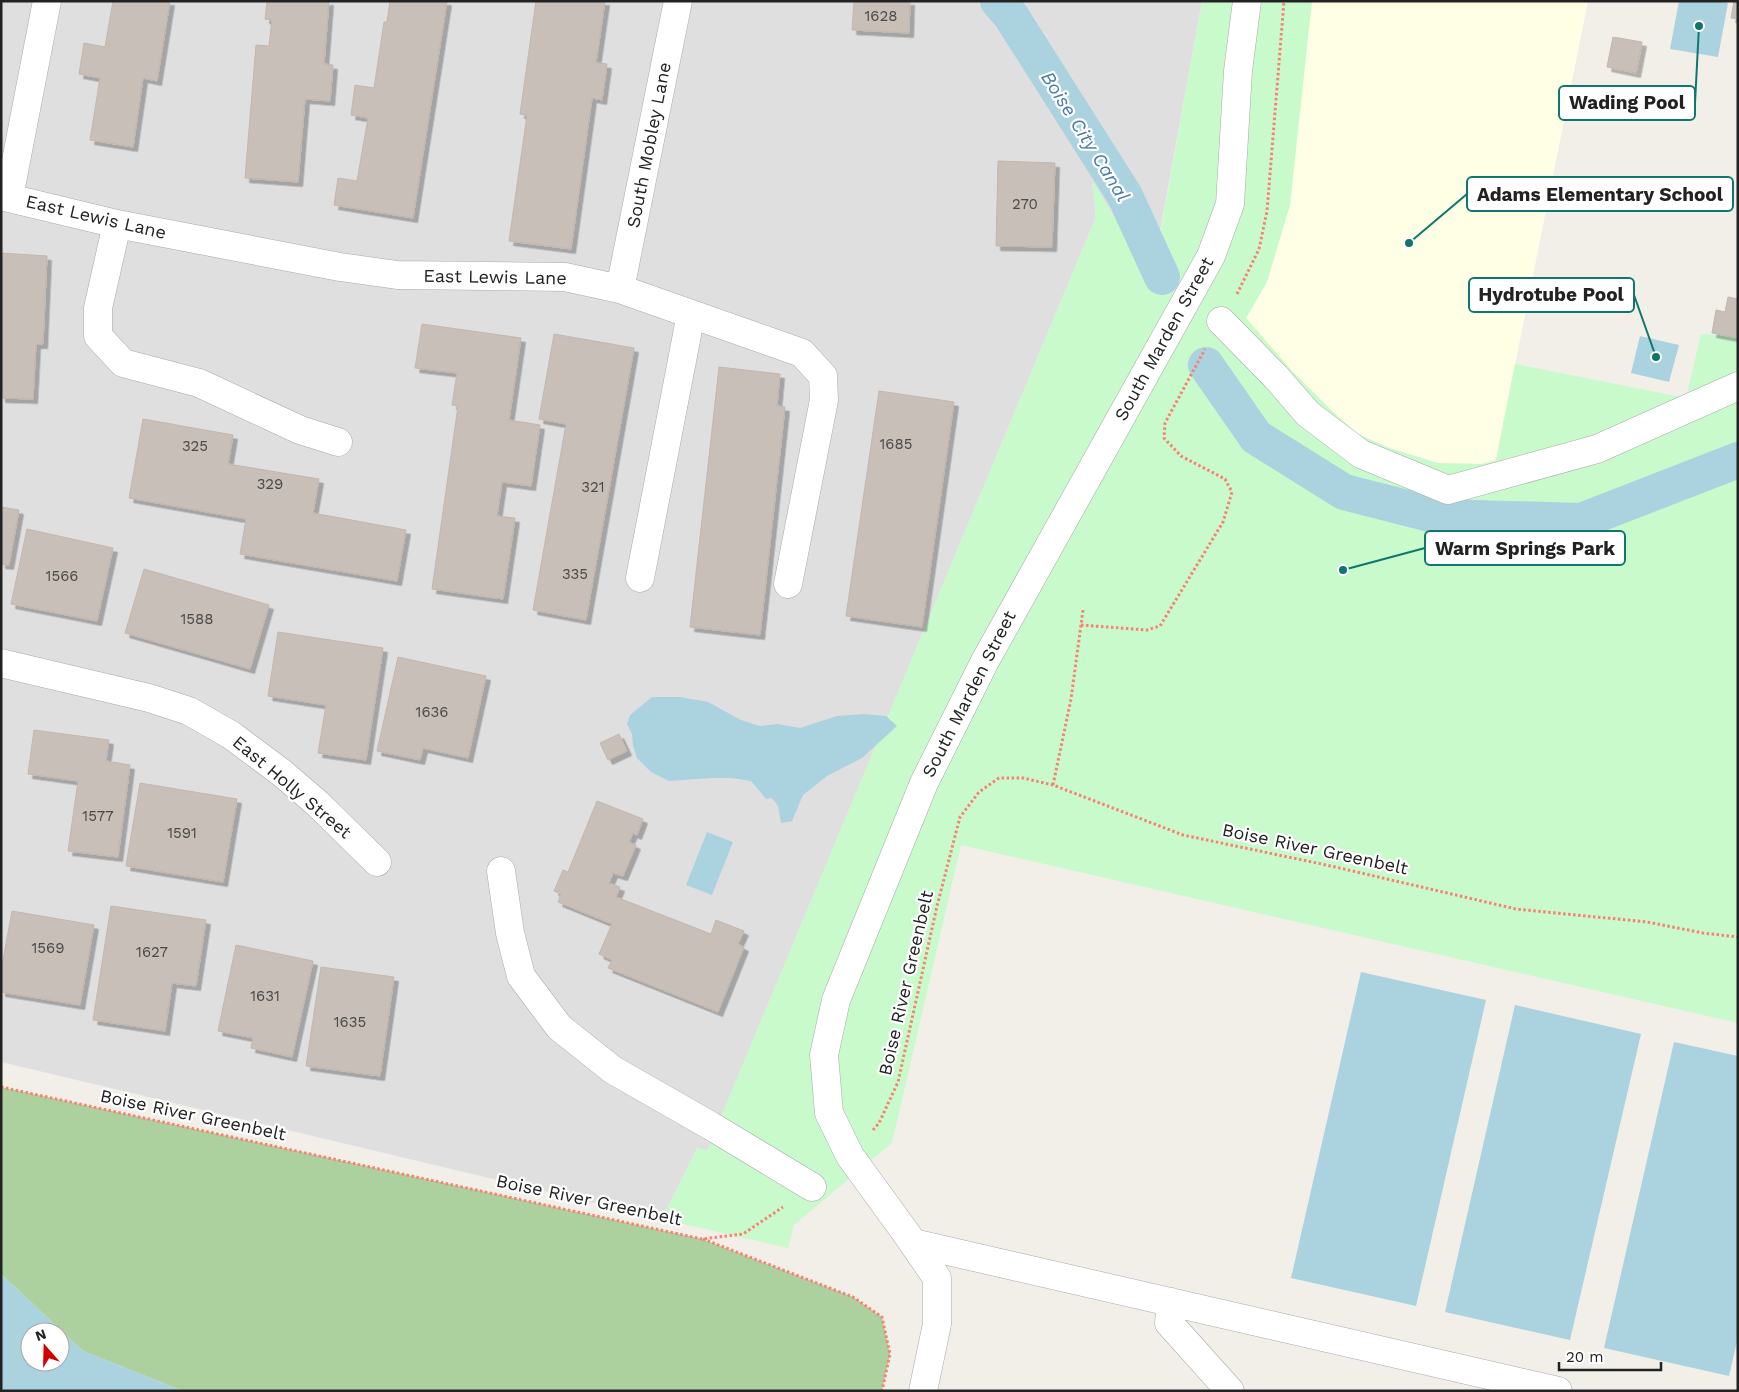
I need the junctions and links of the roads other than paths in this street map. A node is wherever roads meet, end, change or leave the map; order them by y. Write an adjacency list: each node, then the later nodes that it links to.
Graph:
1 (47, 1): 4 (street)
2 (678, 1): 6 (street, South Mobley Lane)
3 (1247, 1): 17 (street, South Marden Street)
4 (5, 197): 5 (street, East Lewis Lane)
5 (117, 224): 6 (street, East Lewis Lane); 10 (street)
6 (620, 289): 7 (street, East Lewis Lane)
7 (691, 314): 11 (street); 12 (street, East Lewis Lane)
8 (1222, 321): 9 (street)
9 (1738, 386)
10 (338, 442)
11 (640, 578)
12 (788, 584)
13 (1, 663): 14 (street, East Holly Street)
14 (376, 862)
15 (501, 871): 16 (street)
16 (812, 1187)
17 (913, 1243): 18 (street); 19 (street, South Marden Street)
18 (1172, 1302): 20 (street); 21 (street)
19 (923, 1391)
20 (1230, 1391)
21 (1558, 1391)

